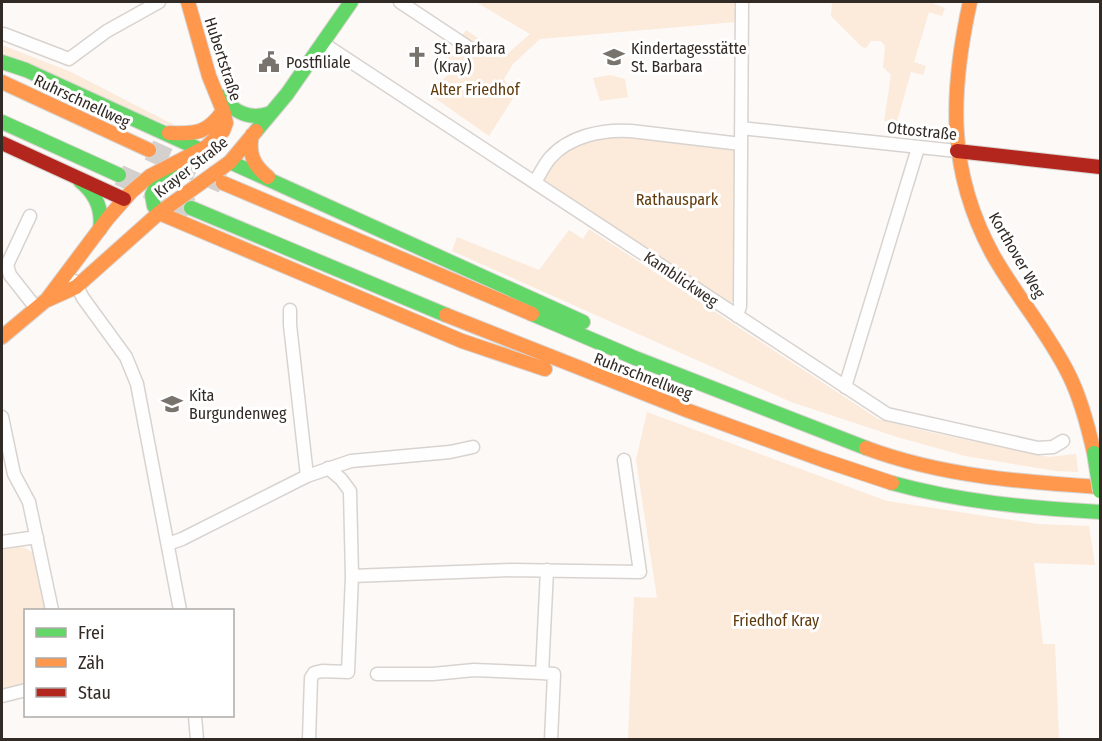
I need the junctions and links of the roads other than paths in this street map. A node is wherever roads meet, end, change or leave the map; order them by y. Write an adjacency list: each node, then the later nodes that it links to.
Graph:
1 (159, 2): 7 (street)
2 (188, 2): 12 (main road, Hubertstraße)
3 (351, 2): 8 (main road, Krayer Straße)
4 (400, 2): 9 (street)
5 (742, 2): 16 (street)
6 (970, 2): 24 (main road, Korthover Weg)
7 (4, 34)
8 (324, 44): 14 (main road, Krayer Straße); 30 (street, Kamblickweg)
9 (468, 47)
10 (2, 62): 17 (main road)
11 (2, 82): 23 (main road, Ruhrschnellweg)
12 (214, 88): 13 (main road, Hubertstraße); 14 (main road)
13 (223, 111): 17 (main road); 22 (main road, Hubertstraße)
14 (271, 113): 18 (main road, Krayer Straße)
15 (2, 122): 28 (main road)
16 (741, 128): 20 (street); 21 (street, Ottostraße)
17 (161, 132): 22 (main road)
18 (252, 135): 26 (main road, Krayer Straße); 33 (main road)
19 (2, 143): 29 (main road)
20 (741, 144): 30 (street); 43 (street)
21 (918, 147): 24 (street, Ottostraße); 47 (street)
22 (199, 149): 25 (main road, Krayer Straße); 26 (main road); 32 (main road)
23 (149, 150)
24 (957, 151): 27 (main road, Ottostraße); 50 (main road, Korthover Weg)
25 (183, 160): 34 (main road, Krayer Straße); 36 (main road)
26 (230, 162): 32 (main road, Krayer Straße); 33 (main road)
27 (1101, 167)
28 (119, 176)
29 (75, 177): 34 (main road); 38 (main road)
30 (535, 182): 43 (street, Kamblickweg)
31 (223, 183): 45 (main road, Ruhrschnellweg)
32 (196, 185): 36 (main road, Krayer Straße)
33 (284, 187): 45 (main road)
34 (124, 199): 36 (main road); 38 (main road, Krayer Straße)
35 (191, 208): 46 (main road, Ruhrschnellweg)
36 (159, 213): 40 (main road, Krayer Straße); 46 (main road)
37 (30, 216): 41 (street)
38 (100, 229): 39 (main road, Krayer Straße)
39 (69, 271): 40 (street); 41 (main road, Krayer Straße)
40 (76, 287): 41 (main road, Krayer Straße); 59 (street)
41 (41, 305): 44 (main road, Krayer Straße)
42 (290, 310): 54 (street)
43 (737, 316): 47 (street, Kamblickweg)
44 (2, 337)
45 (700, 385): 55 (main road, Ruhrschnellweg)
46 (622, 386): 56 (main road, Ruhrschnellweg)
47 (844, 387): 49 (street, Kamblickweg)
48 (2, 417): 57 (street)
49 (1063, 441)
50 (1096, 446): 55 (main road, Korthover Weg, bridge)
51 (473, 447): 53 (street)
52 (624, 460): 60 (street)
53 (328, 468): 54 (street); 61 (street)
54 (308, 476): 59 (street)
55 (1101, 489)
56 (1101, 512)
57 (37, 537): 58 (street); 62 (street)
58 (2, 542)
59 (168, 544): 63 (street)
60 (548, 570): 61 (street); 64 (street)
61 (352, 576): 70 (street)
62 (52, 609)
63 (180, 609)
64 (542, 673): 65 (street); 71 (street)
65 (377, 674)
66 (24, 690): 67 (street)
67 (2, 696)
68 (195, 717): 69 (street)
69 (197, 740)
70 (309, 740)
71 (551, 740)

